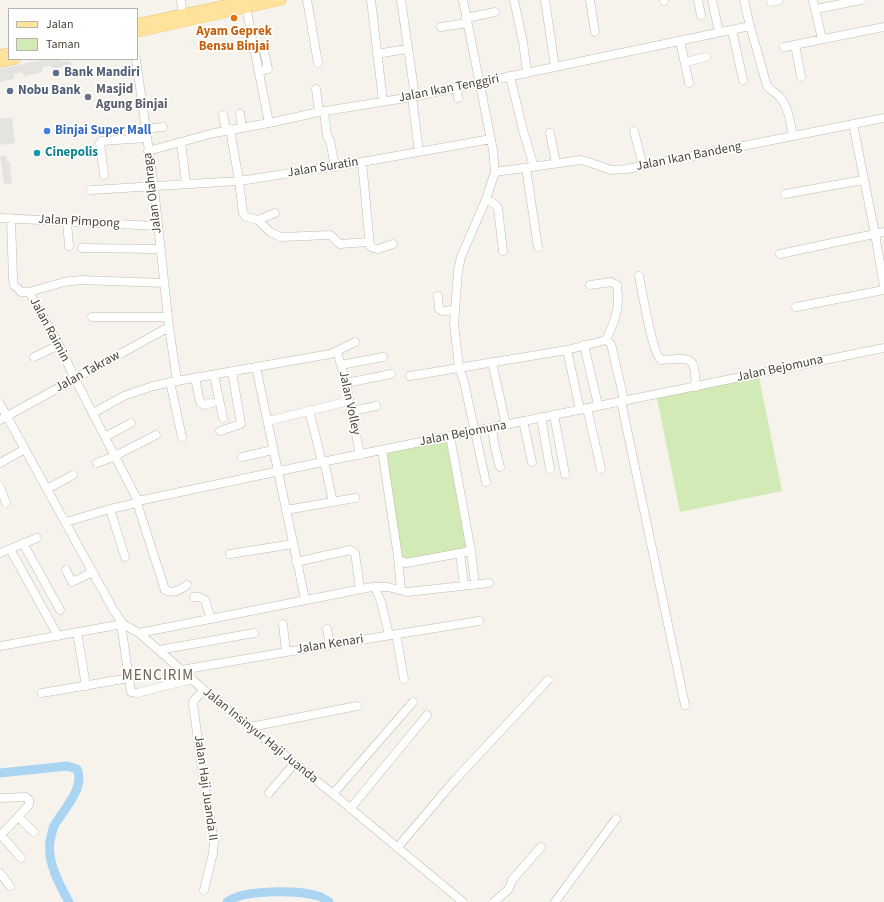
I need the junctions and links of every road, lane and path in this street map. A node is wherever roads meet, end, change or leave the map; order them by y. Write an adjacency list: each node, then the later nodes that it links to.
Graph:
1 (181, 0): 19 (street)
2 (281, 0): 15 (main road)
3 (307, 0): 41 (street)
4 (371, 0): 35 (street)
5 (401, 0): 52 (street)
6 (463, 0): 20 (street)
7 (514, 0): 44 (street)
8 (545, 0): 42 (street)
9 (590, 0): 27 (street)
10 (698, 0): 18 (street)
11 (712, 0): 28 (street)
12 (744, 0): 22 (street)
13 (814, 0): 16 (street)
14 (861, 0): 16 (street)
15 (247, 3): 19 (main road); 43 (street)
16 (816, 9): 29 (street)
17 (495, 12): 20 (street)
18 (700, 15)
19 (183, 18): 21 (main road); 26 (main road)
20 (467, 21): 23 (street); 48 (street)
21 (138, 24)
22 (750, 26): 25 (street, Jalan Ikan Tenggiri); 67 (street)
23 (441, 27)
24 (884, 27): 29 (street)
25 (732, 30): 28 (street, Jalan Ikan Tenggiri); 47 (street)
26 (138, 32)
27 (595, 32)
28 (719, 32): 30 (street, Jalan Ikan Tenggiri)
29 (822, 39): 31 (street)
30 (680, 41): 40 (street); 42 (street, Jalan Ikan Tenggiri)
31 (795, 45): 32 (street); 46 (street)
32 (784, 47)
33 (406, 49): 35 (street)
34 (264, 51): 43 (street)
35 (378, 54): 54 (street)
36 (706, 57): 40 (street)
37 (10, 60): 39 (main road)
38 (136, 60): 63 (street, Jalan Olahraga)
39 (0, 62)
40 (686, 62): 49 (street)
41 (318, 63)
42 (555, 67): 44 (street, Jalan Ikan Tenggiri)
43 (259, 71): 59 (street)
44 (526, 72): 45 (street, Jalan Ikan Tenggiri)
45 (510, 76): 48 (street, Jalan Ikan Tenggiri); 77 (street)
46 (801, 77)
47 (743, 80)
48 (480, 82): 50 (street, Jalan Ikan Tenggiri); 69 (street)
49 (689, 83)
50 (457, 87): 52 (street, Jalan Ikan Tenggiri); 53 (street)
51 (316, 89): 55 (street)
52 (413, 96): 54 (street, Jalan Ikan Tenggiri); 72 (street)
53 (458, 98)
54 (383, 102): 55 (street, Jalan Ikan Tenggiri)
55 (321, 112): 59 (street, Jalan Ikan Tenggiri); 76 (street)
56 (240, 114): 62 (street)
57 (223, 115): 64 (street)
58 (884, 118): 60 (street, Jalan Ikan Bandeng)
59 (269, 123): 62 (street, Jalan Ikan Tenggiri)
60 (853, 124): 67 (street, Jalan Ikan Bandeng); 80 (street)
61 (163, 127): 63 (street)
62 (242, 127): 64 (street, Jalan Ikan Tenggiri)
63 (146, 129): 68 (street, Jalan Olahraga)
64 (228, 130): 70 (street, Jalan Ikan Tenggiri); 81 (street)
65 (634, 131): 75 (street)
66 (550, 133): 74 (street)
67 (793, 136): 75 (street, Jalan Ikan Bandeng)
68 (147, 138): 71 (street, Jalan Olahraga); 79 (street)
69 (491, 139): 72 (street, Jalan Suratin); 78 (street)
70 (181, 142): 71 (street, Jalan Ikan Tenggiri); 82 (street)
71 (148, 150): 83 (street, Jalan Olahraga)
72 (419, 152): 73 (street, Jalan Suratin)
73 (362, 162): 76 (street, Jalan Suratin); 95 (street)
74 (556, 163): 75 (street, Jalan Ikan Bandeng); 77 (street, Jalan Ikan Bandeng)
75 (643, 166)
76 (336, 167): 81 (street, Jalan Suratin)
77 (530, 167): 78 (street, Jalan Ikan Bandeng); 98 (street)
78 (495, 172): 86 (street)
79 (104, 175)
80 (864, 180): 85 (street); 94 (street)
81 (239, 181): 82 (street, Jalan Suratin); 90 (street)
82 (186, 183): 83 (street, Jalan Suratin)
83 (154, 187): 84 (street); 92 (street, Jalan Olahraga)
84 (91, 190)
85 (785, 194)
86 (486, 199): 101 (street); 111 (street)
87 (275, 213): 90 (street)
88 (0, 218): 89 (street, Jalan Pimpong)
89 (11, 218): 91 (street, Jalan Pimpong); 108 (street, Jalan Raimin)
90 (258, 220): 95 (street)
91 (68, 222): 92 (street, Jalan Pimpong); 97 (street)
92 (157, 226): 100 (street, Jalan Olahraga)
93 (884, 232): 94 (street)
94 (875, 234): 102 (street); 106 (street)
95 (369, 242): 96 (street)
96 (393, 244)
97 (69, 246)
98 (538, 247)
99 (82, 248): 100 (street)
100 (160, 249): 104 (street, Jalan Olahraga)
101 (503, 250)
102 (780, 254)
103 (639, 276): 136 (street)
104 (164, 283): 108 (street); 113 (street, Jalan Olahraga)
105 (590, 285): 115 (street)
106 (884, 286)
107 (884, 290): 110 (street)
108 (29, 292): 117 (street, Jalan Raimin)
109 (438, 296): 111 (street)
110 (796, 307)
111 (454, 310): 127 (street)
112 (92, 316): 113 (street)
113 (168, 317): 114 (street, Jalan Olahraga)
114 (169, 327): 133 (street, Jalan Takraw); 134 (street)
115 (606, 340): 118 (street); 138 (street)
116 (355, 342): 121 (street)
117 (59, 344): 122 (street); 133 (street, Jalan Raimin)
118 (584, 345): 120 (street); 142 (street)
119 (884, 348): 136 (street, Jalan Bejomuna)
120 (567, 350): 124 (street); 143 (street)
121 (337, 351): 125 (street, Jalan Volley); 126 (street)
122 (34, 357)
123 (383, 357): 125 (street)
124 (492, 362): 127 (street); 154 (street)
125 (341, 365): 135 (street, Jalan Volley)
126 (256, 367): 128 (street); 151 (street)
127 (459, 367): 131 (street); 157 (street)
128 (232, 372): 130 (street); 156 (street)
129 (391, 374): 135 (street)
130 (214, 375): 132 (street); 149 (street)
131 (410, 376)
132 (195, 378): 134 (street); 139 (street)
133 (75, 379): 146 (street, Jalan Raimin); 148 (street, Jalan Takraw)
134 (174, 381): 146 (street); 161 (street)
135 (346, 382): 137 (street, Jalan Volley)
136 (696, 386): 138 (street, Jalan Bejomuna)
137 (349, 401): 144 (street); 145 (street, Jalan Volley)
138 (623, 401): 142 (street, Jalan Bejomuna); 234 (street)
139 (212, 403)
140 (0, 404): 148 (street)
141 (376, 406): 145 (street)
142 (598, 406): 143 (street, Jalan Bejomuna)
143 (584, 409): 147 (street, Jalan Bejomuna); 174 (street)
144 (309, 410): 151 (street); 169 (street)
145 (352, 411): 165 (street, Jalan Volley)
146 (93, 413): 160 (street, Jalan Raimin)
147 (554, 415): 150 (street, Jalan Bejomuna); 176 (street)
148 (4, 418): 162 (street)
149 (223, 418)
150 (541, 418): 152 (street, Jalan Bejomuna); 173 (street)
151 (268, 421): 163 (street)
152 (522, 421): 154 (street, Jalan Bejomuna); 170 (street)
153 (131, 423): 160 (street)
154 (506, 425): 155 (street, Jalan Bejomuna)
155 (492, 428): 157 (street, Jalan Bejomuna); 172 (street)
156 (220, 431)
157 (476, 431): 159 (street, Jalan Bejomuna); 178 (street)
158 (156, 435): 166 (street)
159 (450, 436): 164 (street, Jalan Bejomuna); 192 (street)
160 (105, 437): 166 (street, Jalan Raimin)
161 (182, 437)
162 (25, 450): 168 (street); 180 (street)
163 (273, 450): 167 (street); 175 (street)
164 (382, 450): 165 (street, Jalan Bejomuna); 197 (street)
165 (360, 455): 169 (street, Jalan Bejomuna)
166 (115, 456): 171 (street); 182 (street, Jalan Raimin)
167 (242, 457)
168 (0, 462)
169 (323, 462): 175 (street, Jalan Bejomuna); 183 (street)
170 (532, 462)
171 (97, 463)
172 (500, 466)
173 (550, 469)
174 (601, 469)
175 (278, 472): 182 (street, Jalan Bejomuna); 186 (street)
176 (565, 474)
177 (73, 475): 180 (street)
178 (486, 482)
179 (0, 487): 184 (street)
180 (46, 489): 187 (street)
181 (355, 498): 183 (street)
182 (138, 502): 185 (street, Jalan Bejomuna); 203 (street, Jalan Raimin)
183 (333, 502): 186 (street)
184 (6, 503)
185 (110, 509): 187 (street, Jalan Bejomuna); 196 (street)
186 (286, 510): 190 (street)
187 (66, 522): 200 (street)
188 (37, 538): 189 (street)
189 (23, 543): 191 (street); 210 (street)
190 (293, 544): 195 (street); 198 (street)
191 (10, 549): 193 (street); 220 (street)
192 (471, 552): 194 (street); 201 (street)
193 (0, 553)
194 (460, 553): 197 (street); 204 (street)
195 (230, 554)
196 (126, 558)
197 (398, 560): 207 (street)
198 (296, 562): 206 (street); 209 (street)
199 (66, 570): 200 (street)
200 (93, 572): 213 (street)
201 (474, 577)
202 (489, 583): 204 (street)
203 (187, 586)
204 (464, 586): 207 (street)
205 (375, 587): 206 (street); 207 (street); 219 (street)
206 (360, 589): 209 (street)
207 (401, 590)
208 (194, 597): 211 (street)
209 (305, 600): 211 (street)
210 (60, 610)
211 (211, 619): 217 (street)
212 (479, 621): 219 (street, Jalan Kenari)
213 (122, 624): 216 (street); 217 (street, Jalan Insinyur Haji Juanda); 226 (street)
214 (283, 624): 224 (street)
215 (327, 629): 221 (street)
216 (77, 632): 220 (street); 230 (street)
217 (139, 633): 223 (street, Jalan Insinyur Haji Juanda)
218 (254, 633): 223 (street)
219 (392, 635): 221 (street, Jalan Kenari); 228 (street)
220 (58, 636): 222 (street)
221 (330, 645): 224 (street, Jalan Kenari)
222 (0, 646)
223 (159, 650): 225 (street, Jalan Insinyur Haji Juanda)
224 (286, 652): 225 (street, Jalan Kenari)
225 (181, 670): 227 (street, Jalan Insinyur Haji Juanda)
226 (129, 678): 227 (street); 230 (street)
227 (192, 679): 231 (street, Jalan Insinyur Haji Juanda)
228 (404, 679)
229 (548, 680): 248 (street)
230 (86, 686): 232 (street)
231 (204, 690): 237 (street, Jalan Insinyur Haji Juanda); 252 (street, Jalan Haji Juanda II)
232 (42, 693)
233 (414, 702): 240 (street)
234 (685, 705)
235 (357, 706): 237 (street)
236 (427, 715): 242 (street)
237 (250, 727): 238 (street, Jalan Insinyur Haji Juanda)
238 (294, 764): 239 (street); 240 (street, Jalan Insinyur Haji Juanda)
239 (269, 793)
240 (332, 794): 242 (street, Jalan Insinyur Haji Juanda)
241 (0, 799): 243 (street)
242 (350, 809): 248 (street, Jalan Insinyur Haji Juanda)
243 (18, 816): 245 (street); 246 (street)
244 (616, 819): 255 (street)
245 (34, 832)
246 (0, 835): 249 (street)
247 (541, 847): 254 (street)
248 (397, 848): 253 (street, Jalan Insinyur Haji Juanda)
249 (21, 858)
250 (0, 873): 251 (street)
251 (10, 886)
252 (204, 890)
253 (463, 902)
254 (494, 902)
255 (555, 902)

